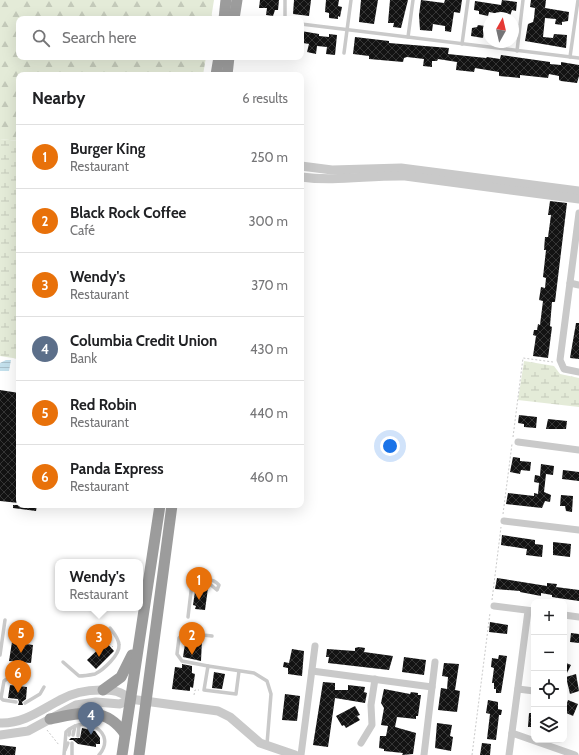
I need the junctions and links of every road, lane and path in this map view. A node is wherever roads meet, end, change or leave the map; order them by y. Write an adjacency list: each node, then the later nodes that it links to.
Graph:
1 (226, 0): 9 (highway)
2 (237, 0): 10 (highway)
3 (285, 0): 11 (lane)
4 (351, 0): 13 (lane)
5 (413, 0): 14 (lane)
6 (468, 0): 15 (lane)
7 (523, 0): 16 (lane)
8 (578, 0): 18 (lane)
9 (224, 16)
10 (234, 16)
11 (285, 16)
12 (304, 24): 13 (lane)
13 (347, 30): 14 (lane); 17 (lane)
14 (408, 37): 15 (lane)
15 (462, 44): 16 (lane)
16 (517, 51): 18 (lane)
17 (344, 53)
18 (570, 57): 19 (lane)
19 (579, 58)
20 (218, 60): 22 (highway)
21 (230, 60): 23 (highway)
22 (216, 72)
23 (228, 72)
24 (304, 166): 26 (street)
25 (304, 177): 27 (street)
26 (579, 191)
27 (579, 199)
28 (579, 213): 29 (street)
29 (570, 283): 30 (street); 31 (street)
30 (579, 285)
31 (561, 365): 32 (street); 37 (path)
32 (579, 372)
33 (518, 442): 34 (street)
34 (579, 450)
35 (160, 508): 50 (highway)
36 (172, 508): 69 (highway)
37 (502, 522): 38 (street); 40 (path)
38 (579, 530)
39 (217, 590): 44 (lane)
40 (492, 606): 41 (street)
41 (531, 611): 63 (street)
42 (490, 614): 91 (path)
43 (567, 615): 45 (street)
44 (188, 617)
45 (579, 617)
46 (5, 620): 53 (lane)
47 (110, 628): 54 (lane)
48 (212, 636): 56 (lane)
49 (106, 637): 52 (path)
50 (138, 644): 64 (highway); 68 (highway)
51 (315, 646): 58 (street)
52 (115, 650)
53 (0, 655)
54 (63, 662)
55 (435, 662): 62 (street)
56 (208, 666): 57 (lane); 65 (lane)
57 (239, 671): 65 (lane); 82 (lane)
58 (312, 671): 60 (street); 89 (street)
59 (11, 676): 70 (lane)
60 (375, 679): 62 (street); 81 (street)
61 (44, 687): 71 (lane)
62 (432, 687): 90 (street)
63 (518, 689): 66 (street); 77 (street)
64 (103, 690): 68 (street); 73 (street)
65 (204, 690): 67 (path)
66 (531, 691)
67 (194, 695)
68 (130, 699): 69 (street); 72 (street); 78 (highway)
69 (146, 701): 82 (street); 87 (highway)
70 (16, 702)
71 (25, 703)
72 (50, 719): 78 (highway); 80 (street)
73 (0, 723)
74 (79, 725): 75 (lane); 79 (lane); 85 (lane)
75 (75, 726): 76 (lane); 79 (lane)
76 (70, 728): 79 (lane); 83 (lane)
77 (512, 733): 92 (street); 93 (street)
78 (125, 734): 86 (highway)
79 (73, 735)
80 (0, 736)
81 (361, 743)
82 (267, 751): 88 (street)
83 (65, 753): 84 (lane)
84 (72, 753)
85 (99, 755)
86 (122, 755)
87 (139, 755)
88 (295, 755)
89 (301, 755)
90 (424, 755)
91 (472, 755)
92 (509, 755)
93 (575, 755)

